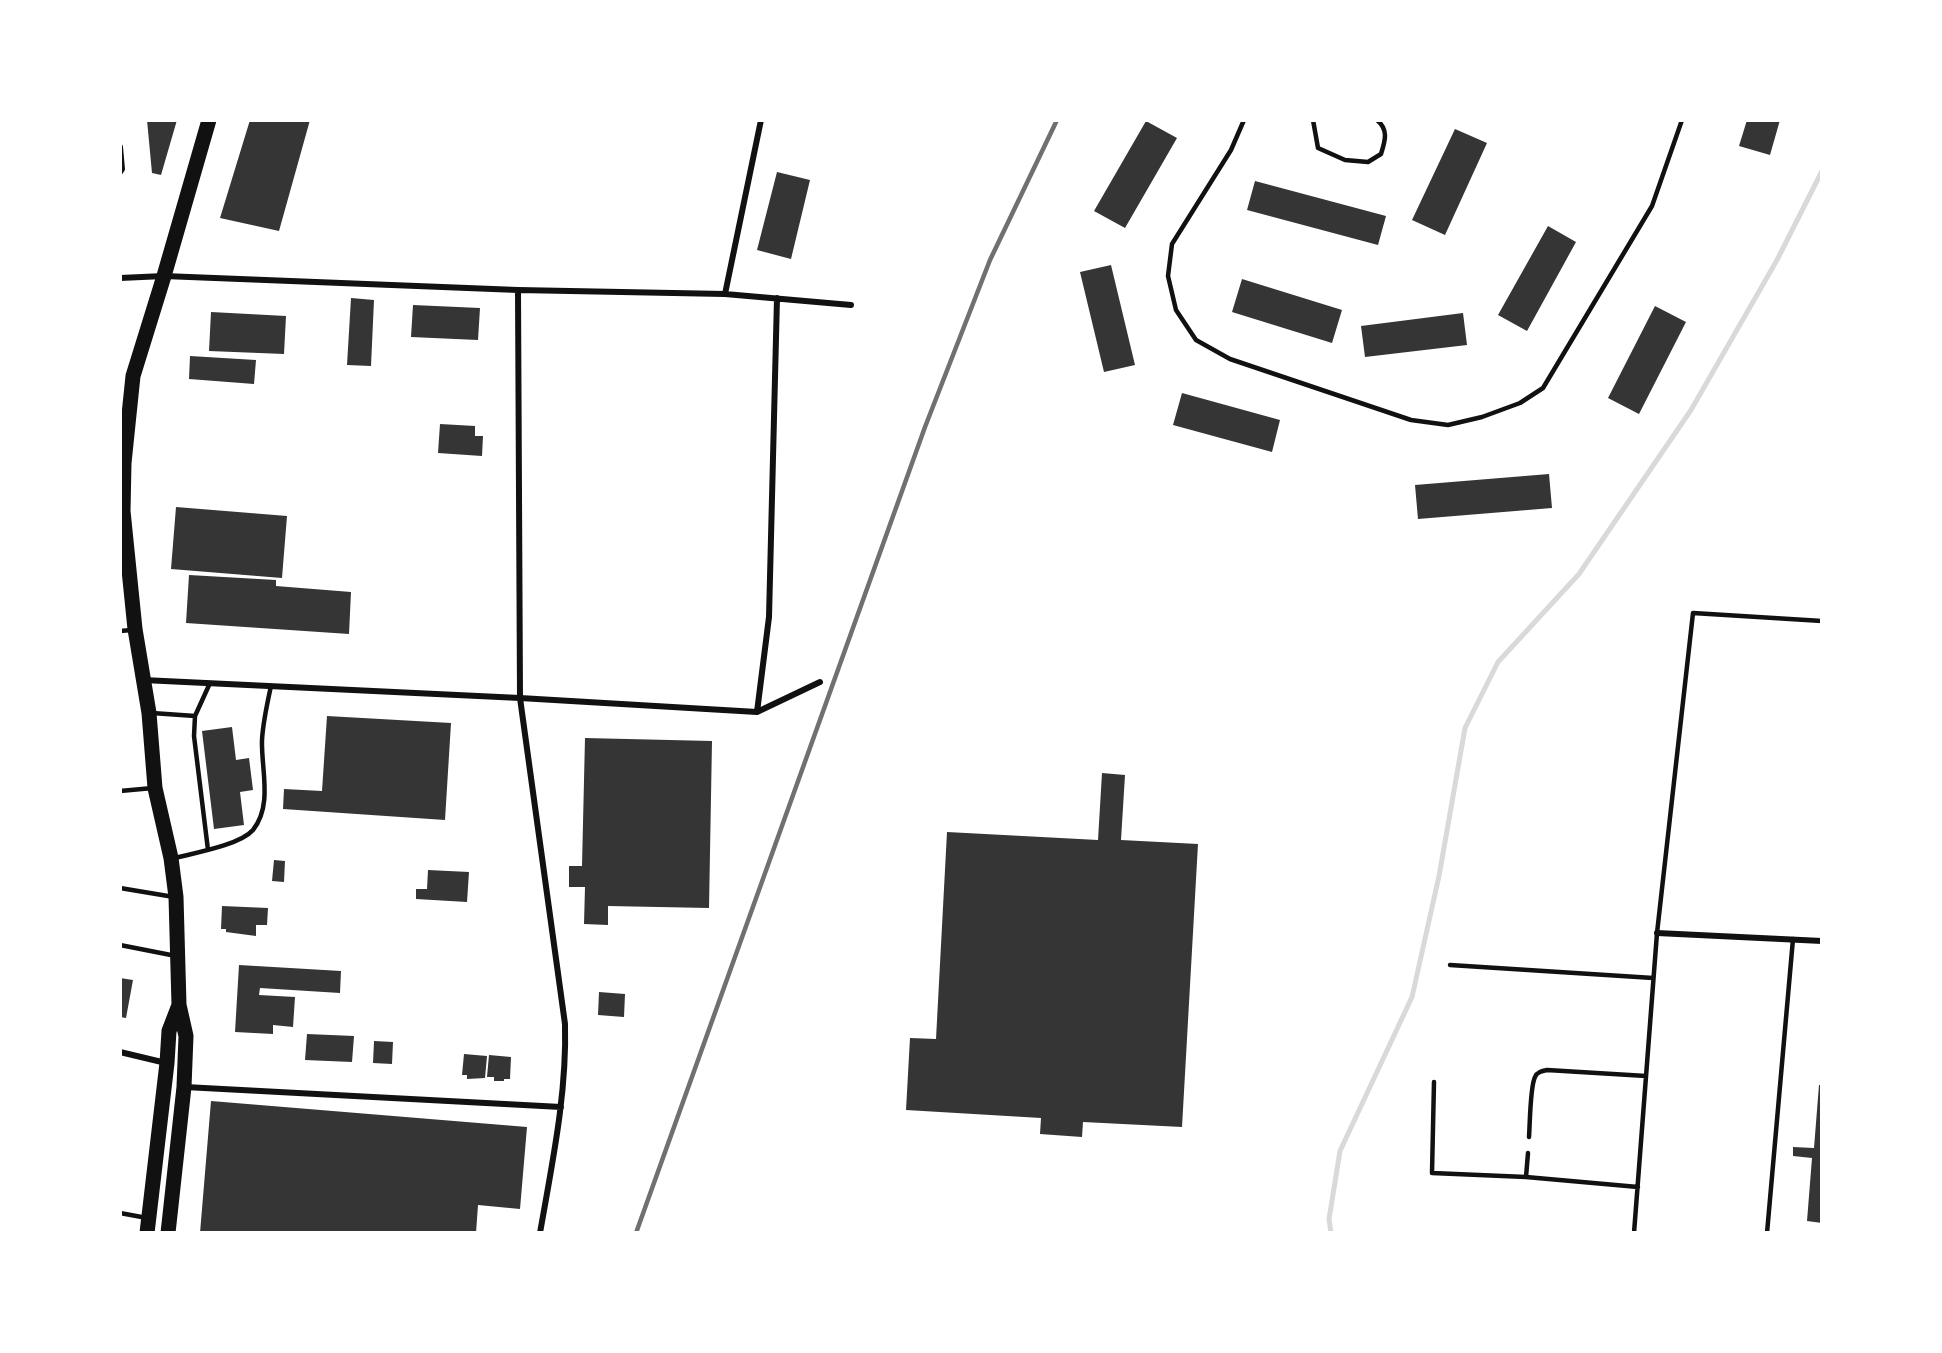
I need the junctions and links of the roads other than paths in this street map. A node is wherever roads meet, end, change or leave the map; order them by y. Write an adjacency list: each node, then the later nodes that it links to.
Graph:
1 (209, 120): 9 (main road)
2 (761, 120): 12 (street)
3 (1244, 120): 6 (lane)
4 (1313, 120): 5 (lane)
5 (1377, 120)
6 (1682, 120)
7 (120, 147): 8 (street)
8 (120, 171)
9 (164, 276): 10 (street); 11 (street); 15 (main road)
10 (120, 278)
11 (518, 290): 12 (street); 23 (street)
12 (725, 294): 13 (street)
13 (777, 298): 14 (street); 24 (street)
14 (851, 305)
15 (122, 462): 16 (main road)
16 (125, 586): 18 (main road)
17 (1822, 621): 33 (lane)
18 (127, 630): 19 (main road)
19 (143, 680): 21 (street); 25 (main road)
20 (820, 682): 24 (street)
21 (210, 683): 22 (street); 26 (lane)
22 (271, 686): 23 (street); 29 (lane)
23 (520, 698): 24 (street); 46 (street)
24 (758, 712)
25 (149, 713): 26 (lane); 27 (main road)
26 (195, 716): 29 (lane)
27 (155, 788): 28 (lane); 30 (main road)
28 (120, 791)
29 (208, 850): 30 (lane)
30 (171, 858): 32 (main road)
31 (120, 888): 32 (lane)
32 (176, 897): 37 (main road)
33 (1657, 933): 34 (street); 39 (lane)
34 (1793, 939): 35 (street); 56 (lane)
35 (1822, 941)
36 (120, 945): 37 (lane)
37 (178, 956): 40 (main road)
38 (1450, 965): 39 (lane)
39 (1653, 978): 43 (lane)
40 (179, 1005): 42 (main road); 45 (main road)
41 (120, 1052): 42 (street)
42 (166, 1063): 52 (main road)
43 (1646, 1076): 47 (lane); 50 (lane)
44 (1434, 1082): 49 (lane)
45 (184, 1087): 46 (street); 53 (main road)
46 (561, 1107): 54 (street)
47 (1529, 1137)
48 (1528, 1153): 49 (lane)
49 (1526, 1177): 50 (lane)
50 (1638, 1187): 55 (lane)
51 (120, 1213): 52 (lane)
52 (147, 1226)
53 (168, 1233)
54 (540, 1233)
55 (1634, 1233)
56 (1767, 1233)

